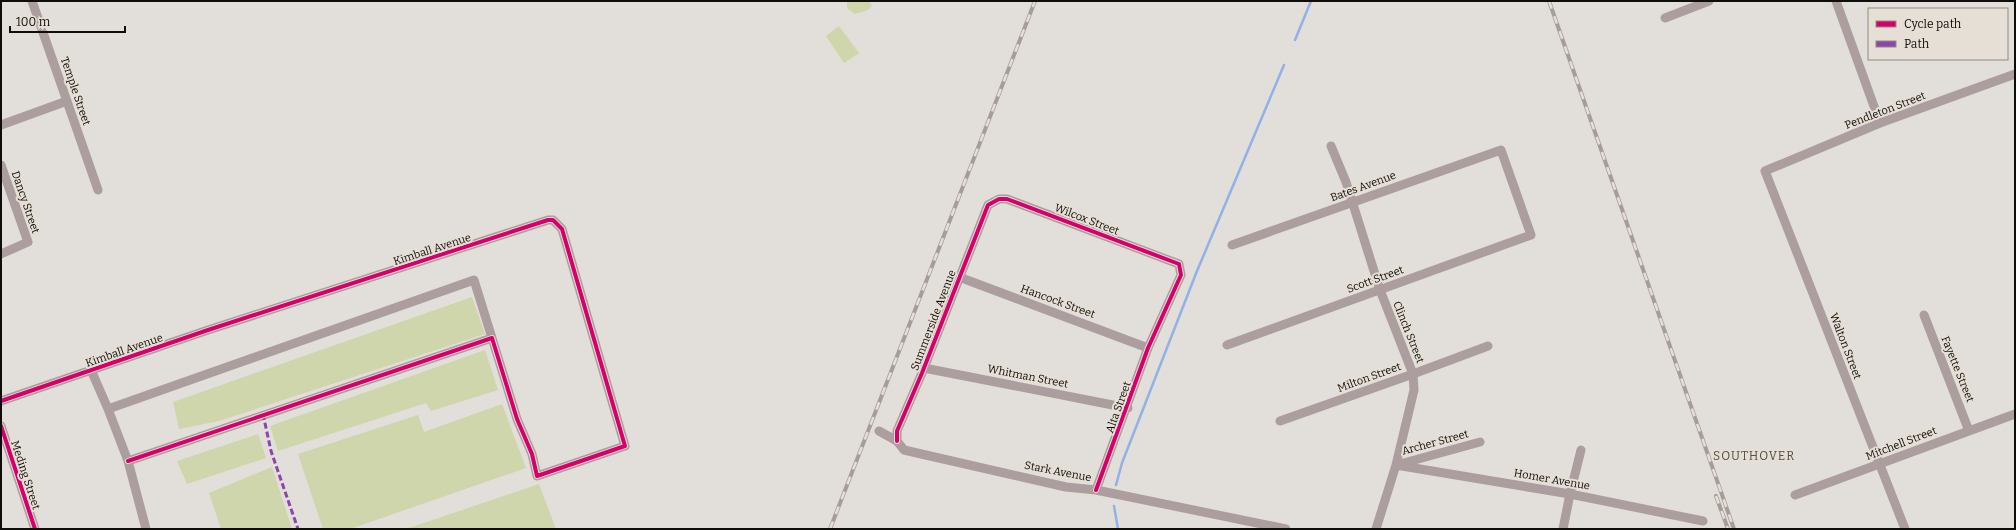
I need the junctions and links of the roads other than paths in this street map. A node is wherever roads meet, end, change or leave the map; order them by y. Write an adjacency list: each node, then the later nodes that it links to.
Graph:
1 (32, 1): 6 (street, Temple Street)
2 (1709, 1): 4 (street)
3 (1836, 1): 7 (street)
4 (1665, 18)
5 (2015, 74): 7 (street, Pendleton Street)
6 (67, 101): 8 (street); 12 (street, Temple Street)
7 (1880, 124): 11 (street, Pendleton Street)
8 (1, 125)
9 (1332, 146): 13 (street, Clinch Street)
10 (1, 165): 17 (street, Dancy Street)
11 (1765, 171): 41 (street, Walton Street)
12 (98, 190)
13 (1352, 202): 15 (street, Bates Avenue); 16 (street, Bates Avenue); 20 (street, Clinch Street)
14 (988, 205): 18 (street, Wilcox Street); 19 (street, Summerside Avenue)
15 (1530, 235): 20 (street, Scott Street)
16 (1232, 245)
17 (1, 254)
18 (1179, 264): 25 (street, Alta Street)
19 (959, 277): 25 (street, Hancock Street); 26 (street, Summerside Avenue)
20 (1380, 290): 23 (street, Scott Street); 28 (street, Clinch Street)
21 (1924, 315): 35 (street, Fayette Street)
22 (492, 338): 27 (street, Kimball Avenue); 31 (street); 40 (street)
23 (1227, 345)
24 (1488, 346): 28 (street, Milton Street)
25 (1148, 348): 30 (street, Alta Street)
26 (924, 368): 30 (street, Whitman Street); 37 (street, Summerside Avenue)
27 (91, 370): 29 (street, Kimball Avenue); 31 (street)
28 (1413, 374): 33 (street, Milton Street); 42 (street, Clinch Street)
29 (1, 401)
30 (1128, 408): 43 (street, Alta Street)
31 (108, 409): 40 (street)
32 (2015, 414): 35 (street, Mitchell Street)
33 (1280, 421)
34 (1, 426): 47 (street, Meding Street)
35 (1969, 430): 41 (street, Mitchell Street)
36 (879, 431): 37 (street, Stark Avenue)
37 (897, 441): 43 (street, Stark Avenue)
38 (1480, 442): 42 (street, Archer Street)
39 (1581, 450): 44 (street)
40 (128, 461): 48 (street)
41 (1880, 464): 45 (street, Mitchell Street); 52 (street, Walton Street)
42 (1396, 465): 44 (street, Homer Avenue); 50 (street, Clinch Street)
43 (1096, 490): 49 (street, Stark Avenue)
44 (1570, 494): 46 (street, Homer Avenue); 51 (street)
45 (1795, 495)
46 (1703, 521)
47 (35, 529)
48 (146, 529)
49 (1286, 529)
50 (1376, 529)
51 (1563, 529)
52 (1905, 529)

